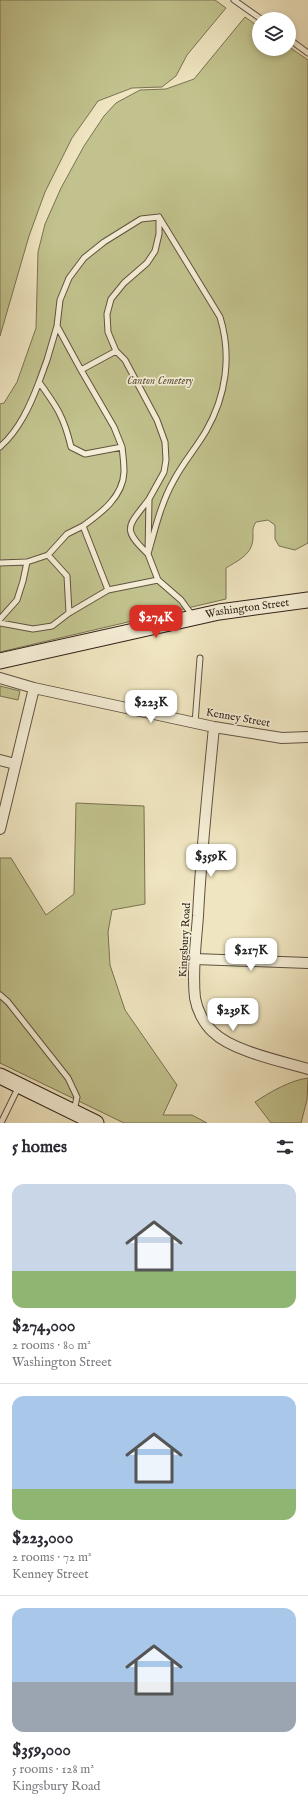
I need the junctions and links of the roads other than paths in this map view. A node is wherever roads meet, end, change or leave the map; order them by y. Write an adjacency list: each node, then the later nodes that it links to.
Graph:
1 (234, 0): 2 (lane)
2 (252, 13)
3 (296, 44): 4 (lane)
4 (308, 52)
5 (159, 217): 6 (lane); 7 (lane); 14 (lane)
6 (57, 326): 8 (lane); 9 (lane)
7 (116, 351): 8 (lane); 12 (lane)
8 (81, 370): 11 (lane)
9 (39, 382): 10 (lane); 11 (lane)
10 (0, 447)
11 (122, 447): 13 (lane)
12 (150, 499): 14 (lane); 14 (lane)
13 (83, 526): 15 (lane); 19 (lane)
14 (148, 554): 18 (lane)
15 (48, 555): 16 (lane); 21 (lane)
16 (27, 562): 17 (lane); 23 (lane)
17 (0, 563)
18 (158, 580): 19 (lane); 22 (lane)
19 (108, 590): 21 (lane)
20 (308, 600): 22 (main road, Washington Street)
21 (69, 613): 24 (lane)
22 (194, 618): 26 (main road, Washington Street)
23 (0, 619)
24 (0, 623)
25 (200, 658): 29 (lane)
26 (0, 660)
27 (0, 678): 28 (street, Kenney Street)
28 (34, 688): 29 (street, Kenney Street); 33 (street)
29 (195, 723): 30 (street, Kenney Street)
30 (214, 727): 31 (street, Kenney Street); 35 (street, Kingsbury Road)
31 (308, 737)
32 (0, 760): 33 (street)
33 (15, 764): 34 (street)
34 (0, 829)
35 (195, 959): 36 (street); 38 (street, Kingsbury Road)
36 (308, 964)
37 (0, 994): 41 (lane)
38 (308, 1069)
39 (0, 1076): 40 (main road)
40 (19, 1086): 41 (main road); 43 (lane)
41 (73, 1112): 42 (main road)
42 (91, 1122)
43 (1, 1123)

